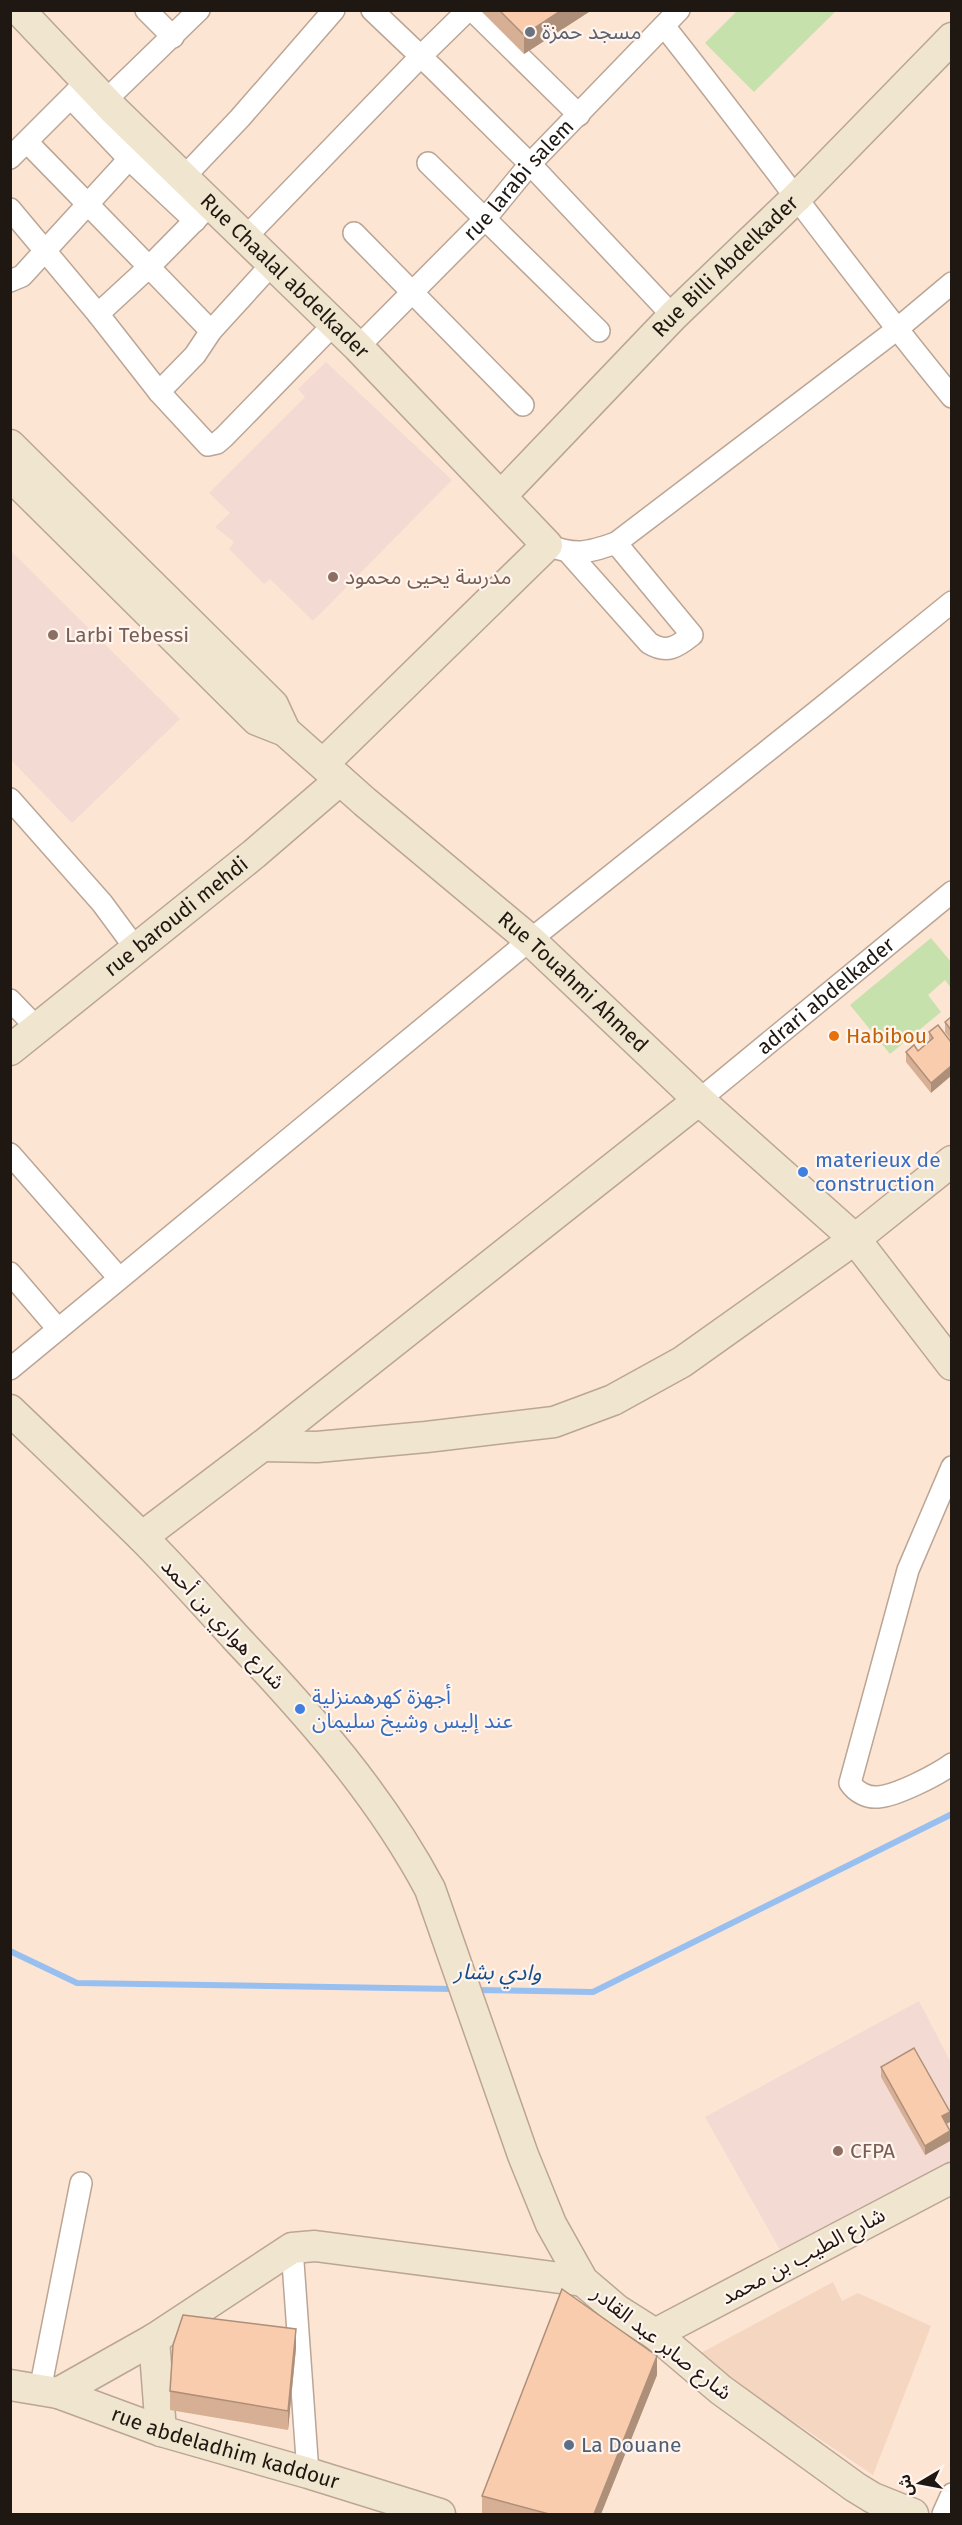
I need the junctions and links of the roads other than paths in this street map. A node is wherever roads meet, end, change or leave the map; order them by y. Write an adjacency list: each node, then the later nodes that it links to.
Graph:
1 (19, 10): 11 (street, Rue Chaalal abdelkader)
2 (146, 10): 8 (street)
3 (199, 10): 8 (street)
4 (334, 10): 18 (street)
5 (372, 10): 10 (street)
6 (470, 10): 10 (street); 12 (street)
7 (671, 18): 12 (street, rue larabi salem); 19 (street)
8 (173, 37): 11 (street)
9 (951, 38): 19 (street, Rue Billi Abdelkader)
10 (420, 57): 17 (street); 25 (street)
11 (88, 93): 13 (street); 15 (street); 18 (street, Rue Chaalal abdelkader)
12 (579, 115): 17 (street, rue larabi salem)
13 (27, 142): 14 (street); 20 (street)
14 (10, 158)
15 (129, 159): 20 (street); 22 (street)
16 (428, 163): 23 (street)
17 (530, 164): 23 (street, rue larabi salem); 33 (street)
18 (184, 177): 22 (street, Rue Chaalal abdelkader)
19 (797, 197): 33 (street, Rue Billi Abdelkader); 36 (street)
20 (87, 205): 26 (street); 28 (street)
21 (10, 209): 26 (street)
22 (203, 212): 25 (street, Rue Chaalal abdelkader); 28 (street)
23 (485, 219): 31 (street, rue larabi salem); 35 (street)
24 (354, 234): 31 (street)
25 (246, 237): 27 (street, Rue Chaalal abdelkader)
26 (46, 251): 29 (street); 32 (street)
27 (272, 264): 34 (street, Rue Chaalal abdelkader); 37 (street)
28 (149, 267): 32 (street); 37 (street)
29 (10, 280)
30 (951, 284): 36 (street)
31 (412, 293): 38 (street, rue larabi salem); 41 (street)
32 (98, 314): 39 (street)
33 (672, 316): 44 (street, Rue Billi Abdelkader)
34 (334, 324): 38 (street, Rue Chaalal abdelkader); 39 (street)
35 (599, 330)
36 (896, 330): 40 (street); 45 (street)
37 (211, 331): 39 (street)
38 (358, 347): 44 (street, Rue Chaalal abdelkader)
39 (159, 392)
40 (951, 397)
41 (524, 405)
42 (10, 445): 48 (street)
43 (10, 475): 48 (street)
44 (501, 496): 46 (street, Rue Chaalal abdelkader)
45 (616, 543): 46 (street); 46 (street)
46 (558, 549): 49 (street, rue baroudi mehdi)
47 (951, 602): 52 (street)
48 (285, 731): 49 (street, Rue Touahmi Ahmed)
49 (331, 772): 52 (street, Rue Touahmi Ahmed); 53 (street, rue baroudi mehdi)
50 (10, 799): 53 (street)
51 (951, 892): 57 (street, adrari abdelkader)
52 (530, 940): 57 (street, Rue Touahmi Ahmed); 62 (street)
53 (136, 949): 55 (street, rue baroudi mehdi)
54 (10, 1000): 55 (street)
55 (38, 1029): 56 (street, rue baroudi mehdi)
56 (10, 1050)
57 (699, 1100): 60 (street, Rue Touahmi Ahmed); 67 (street)
58 (10, 1154): 62 (street)
59 (951, 1161): 60 (street)
60 (855, 1239): 64 (street, Rue Touahmi Ahmed); 67 (street)
61 (10, 1273): 63 (street)
62 (119, 1278): 63 (street)
63 (58, 1329): 65 (street)
64 (951, 1365)
65 (10, 1369)
66 (10, 1410): 69 (street, شارع هواري بن أحمد)
67 (262, 1446): 69 (street)
68 (951, 1467): 70 (street)
69 (142, 1538): 71 (street, شارع هواري بن أحمد)
70 (951, 1764)
71 (430, 1889): 75 (street, شارع صابر عبد القادر)
72 (951, 2178): 76 (street, شارع الطيب بن محمد)
73 (81, 2182): 79 (street)
74 (292, 2248): 75 (street); 77 (street); 81 (street)
75 (583, 2281): 76 (street, شارع صابر عبد القادر)
76 (655, 2334): 84 (street, شارع صابر عبد القادر)
77 (154, 2339): 79 (street); 80 (street)
78 (10, 2385): 79 (street, rue abdeladhim kaddour)
79 (49, 2391): 80 (street, rue abdeladhim kaddour)
80 (161, 2432): 81 (street, rue abdeladhim kaddour)
81 (308, 2473): 83 (street, rue abdeladhim kaddour)
82 (951, 2494): 85 (street)
83 (440, 2514)
84 (913, 2514)
85 (943, 2514)

